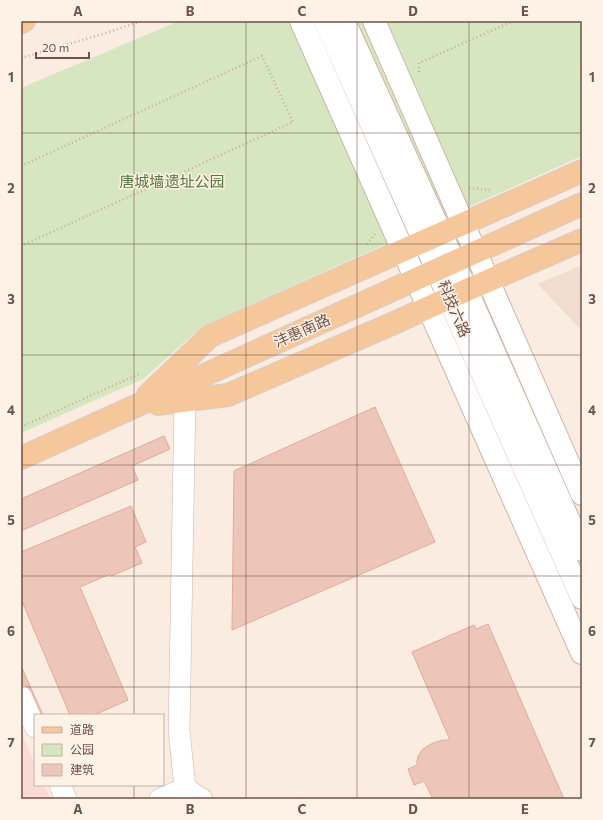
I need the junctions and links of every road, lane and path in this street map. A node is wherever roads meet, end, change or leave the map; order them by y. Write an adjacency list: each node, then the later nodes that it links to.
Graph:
1 (24, 21): 8 (main road)
2 (142, 21): 9 (path)
3 (301, 21): 20 (main road)
4 (325, 21): 17 (main road, 科技六路)
5 (344, 21): 17 (main road, 科技六路)
6 (374, 21): 16 (main road)
7 (513, 21): 10 (path)
8 (21, 22)
9 (21, 58)
10 (419, 78)
11 (21, 166): 19 (path)
12 (582, 171): 16 (main road)
13 (464, 187): 14 (path)
14 (492, 190)
15 (582, 204): 21 (main road, 沣惠南路)
16 (464, 224): 17 (main road); 21 (main road)
17 (433, 237): 20 (main road); 22 (main road, 科技六路)
18 (582, 240): 24 (main road)
19 (21, 246)
20 (403, 251): 23 (main road); 28 (main road)
21 (476, 253): 22 (main road, 沣惠南路); 24 (main road)
22 (446, 266): 23 (main road, 沣惠南路); 25 (main road, 科技六路)
23 (415, 280): 26 (main road); 28 (main road, 沣惠南路)
24 (488, 281): 25 (main road); 30 (main road)
25 (458, 295): 26 (main road); 31 (main road, 科技六路); 32 (main road, 科技六路)
26 (428, 308): 27 (main road); 33 (main road)
27 (185, 400): 28 (main road); 37 (street)
28 (135, 407): 29 (main road, 沣惠南路)
29 (21, 458)
30 (582, 494)
31 (582, 550)
32 (582, 598)
33 (582, 653)
34 (21, 696): 35 (street)
35 (34, 725)
36 (60, 786): 38 (street)
37 (193, 793): 39 (street)
38 (66, 799)
39 (160, 799)

